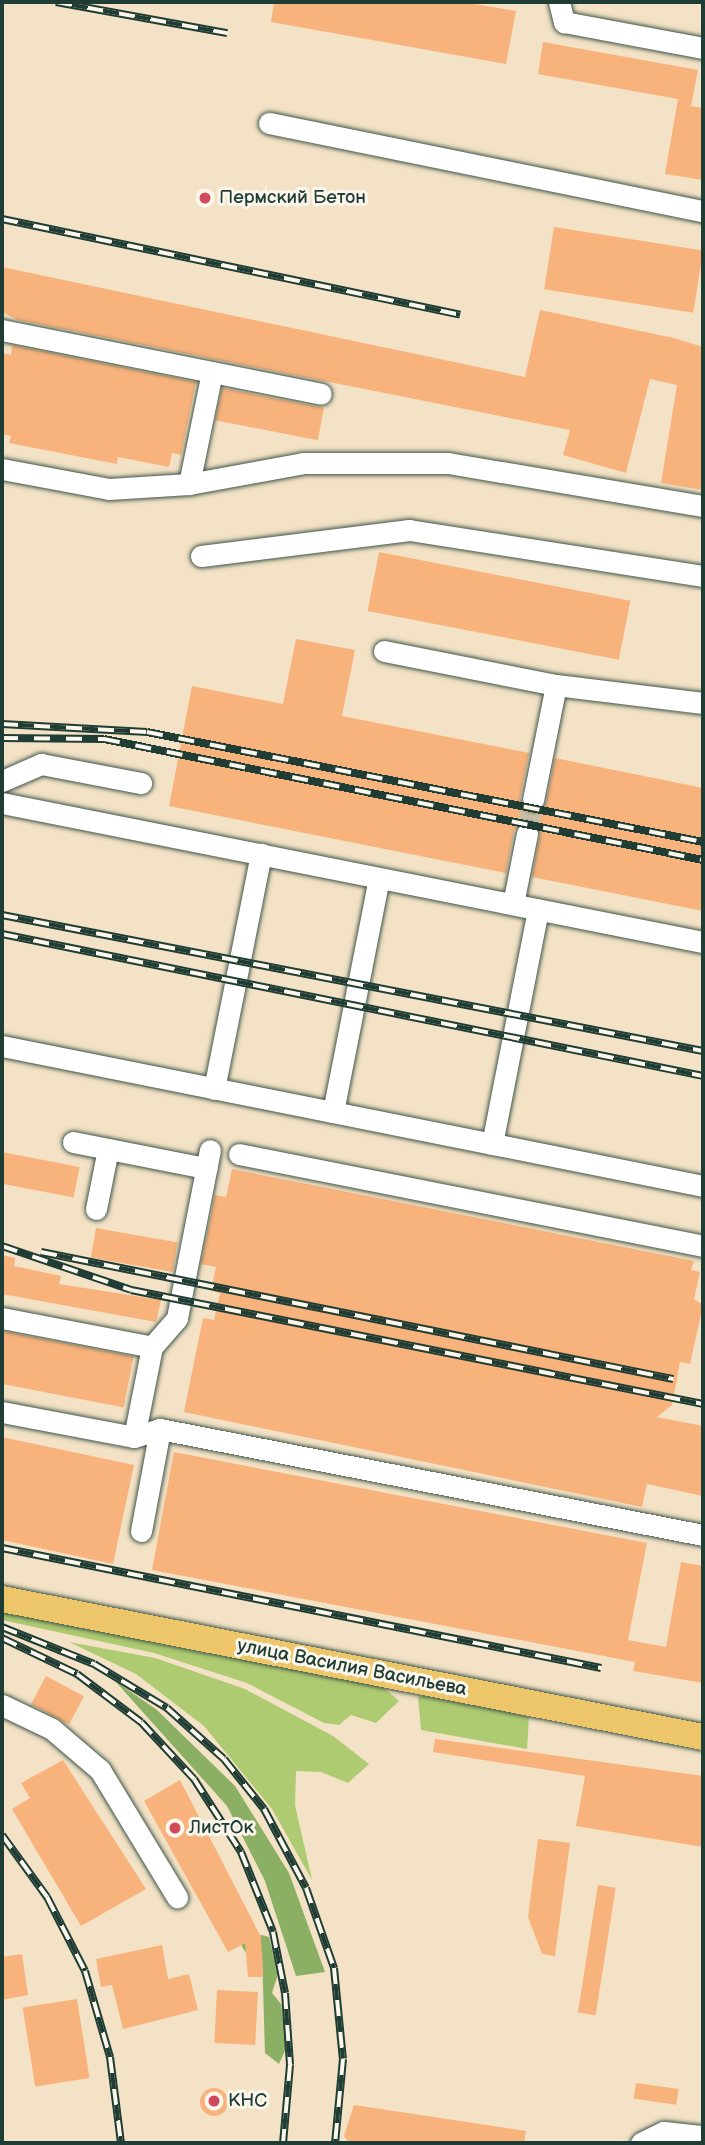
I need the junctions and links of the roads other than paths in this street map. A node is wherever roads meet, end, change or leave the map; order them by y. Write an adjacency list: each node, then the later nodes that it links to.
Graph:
1 (559, 2): 2 (lane)
2 (703, 48)
3 (269, 123): 4 (lane)
4 (703, 211)
5 (2, 330): 6 (lane)
6 (212, 372): 7 (lane); 9 (lane)
7 (321, 394)
8 (2, 469): 9 (lane)
9 (189, 484): 10 (lane)
10 (703, 506)
11 (201, 556): 12 (lane)
12 (703, 576)
13 (384, 651): 14 (lane)
14 (556, 685): 15 (lane); 18 (lane)
15 (703, 703)
16 (2, 781): 17 (lane)
17 (141, 783)
18 (533, 800)
19 (2, 803): 21 (lane)
20 (527, 833): 23 (lane)
21 (261, 854): 22 (lane); 27 (lane)
22 (379, 877): 23 (lane); 28 (lane)
23 (513, 904): 24 (lane)
24 (538, 909): 25 (lane); 30 (lane)
25 (703, 942)
26 (2, 1046): 27 (lane)
27 (214, 1088): 28 (lane)
28 (333, 1112): 30 (lane)
29 (73, 1142): 31 (lane)
30 (492, 1144): 33 (lane)
31 (108, 1149): 34 (lane); 37 (lane)
32 (239, 1154): 35 (lane)
33 (703, 1186)
34 (96, 1209)
35 (703, 1245)
36 (2, 1318): 37 (lane)
37 (152, 1347): 40 (lane)
38 (2, 1412): 40 (lane)
39 (160, 1429): 40 (lane); 41 (lane); 42 (lane)
40 (134, 1437)
41 (141, 1531)
42 (703, 1535)
43 (2, 1599): 45 (main road, улица Василия Васильева)
44 (2, 1705): 46 (lane)
45 (703, 1737)
46 (177, 1898)
47 (703, 2136): 48 (lane)
48 (641, 2143)

